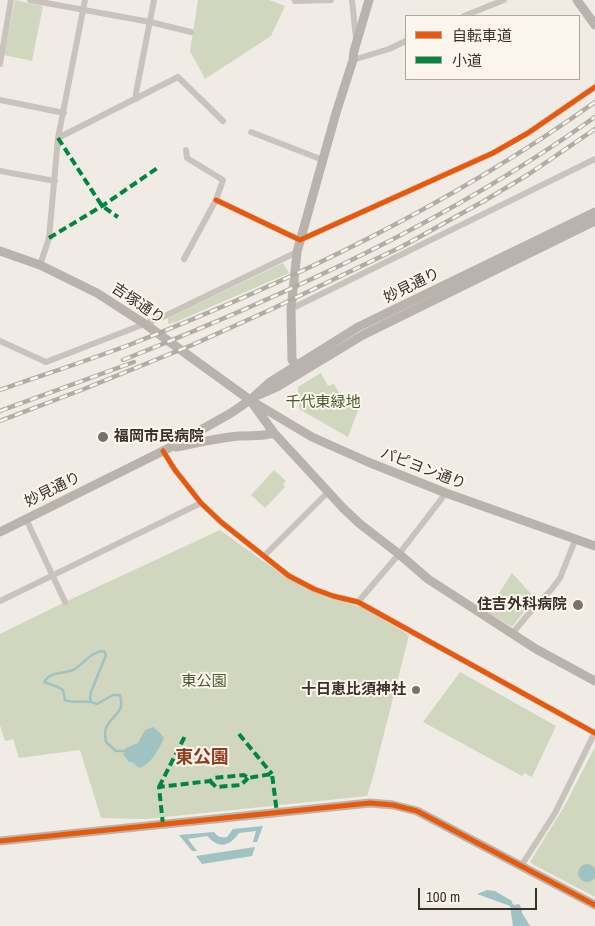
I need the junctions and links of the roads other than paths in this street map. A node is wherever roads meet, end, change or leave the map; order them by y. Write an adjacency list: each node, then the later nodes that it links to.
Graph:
1 (11, 0): 19 (street)
2 (30, 0): 11 (street)
3 (85, 0): 11 (street)
4 (154, 0): 13 (street)
5 (295, 0): 6 (street)
6 (331, 0)
7 (352, 0): 17 (street)
8 (369, 0): 17 (main road)
9 (504, 0): 12 (street)
10 (577, 0): 14 (main road)
11 (83, 10): 13 (street); 23 (street)
12 (466, 15)
13 (150, 22): 15 (street); 21 (street)
14 (595, 25)
15 (191, 32)
16 (405, 41): 18 (street)
17 (357, 42): 18 (main road)
18 (353, 60): 28 (main road)
19 (0, 64)
20 (595, 87): 35 (street)
21 (136, 99): 24 (street); 26 (street)
22 (0, 100): 23 (street)
23 (64, 113): 26 (street)
24 (223, 121)
25 (251, 132): 28 (street)
26 (58, 138): 31 (street)
27 (186, 150): 32 (street)
28 (322, 160): 35 (main road)
29 (595, 160): 40 (street)
30 (0, 171): 31 (street)
31 (55, 181): 39 (street)
32 (216, 200): 35 (street); 38 (street)
33 (595, 212): 43 (main road, 妙見通り)
34 (595, 222): 44 (main road, 妙見通り)
35 (300, 240): 37 (main road)
36 (0, 251): 39 (main road, 吉塚通り)
37 (297, 252): 40 (main road); 41 (street)
38 (184, 259)
39 (40, 265): 41 (main road, 吉塚通り)
40 (291, 309): 43 (main road)
41 (145, 324): 42 (street); 44 (main road, 吉塚通り)
42 (0, 341)
43 (297, 365): 44 (main road, 妙見通り)
44 (250, 400): 45 (main road); 46 (main road, 妙見通り); 48 (main road, パピヨン通り)
45 (274, 433): 46 (main road); 47 (main road)
46 (166, 450): 49 (street); 50 (main road, 妙見通り)
47 (328, 492): 54 (main road); 55 (street)
48 (446, 492): 52 (main road, パピヨン通り); 54 (street)
49 (201, 503): 55 (street); 56 (street)
50 (26, 519): 51 (main road, 妙見通り); 56 (street)
51 (0, 532)
52 (576, 538): 53 (main road, パピヨン通り); 60 (street)
53 (595, 546)
54 (399, 554): 59 (street); 60 (main road)
55 (264, 556): 59 (street)
56 (52, 575): 57 (street); 58 (street)
57 (0, 601)
58 (65, 602)
59 (358, 602): 62 (street)
60 (512, 634): 61 (main road)
61 (595, 680)
62 (595, 733): 64 (street)
63 (0, 841): 64 (main road)
64 (521, 866): 65 (main road)
65 (595, 905)

